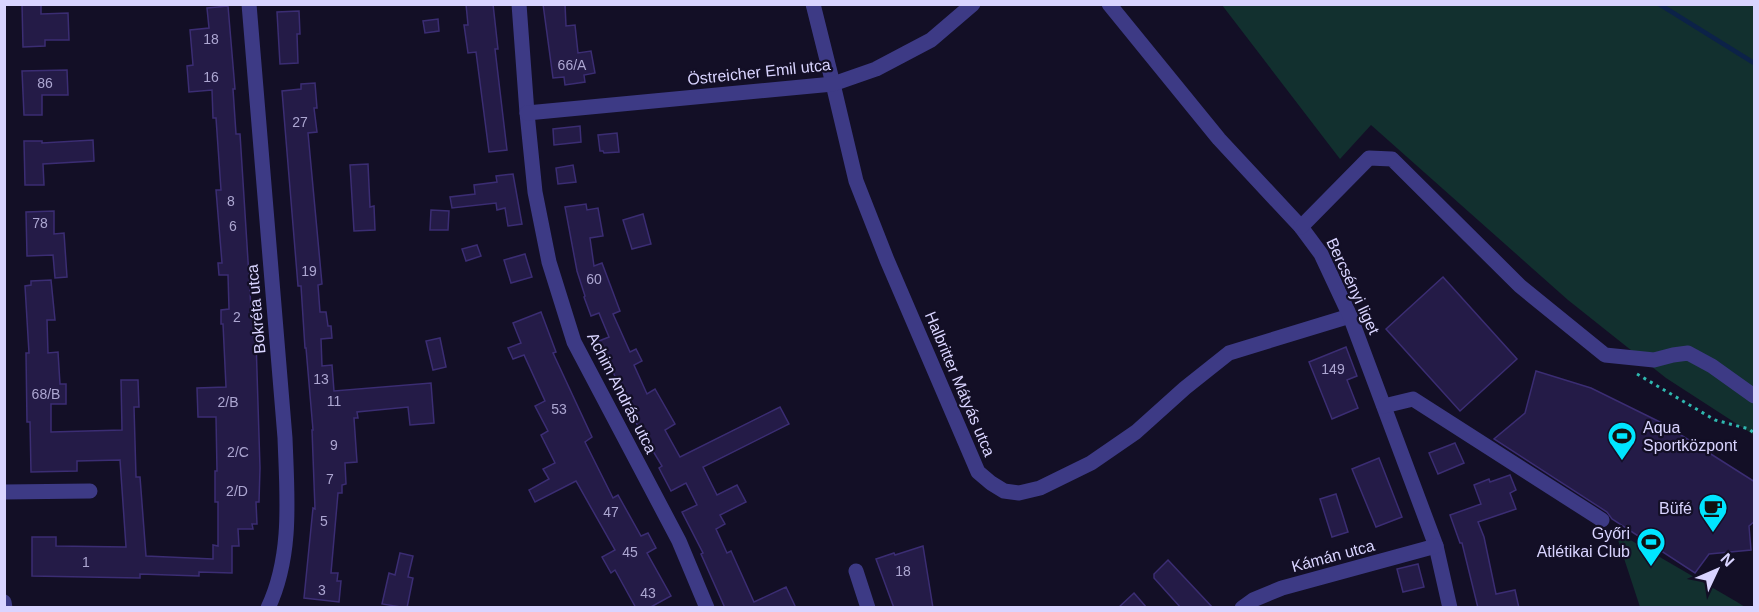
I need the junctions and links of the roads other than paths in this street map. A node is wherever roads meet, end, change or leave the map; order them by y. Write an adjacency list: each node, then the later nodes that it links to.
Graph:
1 (249, 4): 19 (street, Bokréta utca)
2 (519, 4): 7 (street, Achim András utca)
3 (813, 4): 6 (street, Halbritter Mátyás utca)
4 (973, 4): 6 (street, Östreicher Emil utca)
5 (1109, 4): 8 (street, Bercsényi liget)
6 (833, 84): 7 (street, Östreicher Emil utca); 9 (street, Halbritter Mátyás utca)
7 (526, 113): 20 (street, Achim András utca)
8 (1301, 226): 9 (street, Bercsényi liget); 10 (street)
9 (1350, 316): 11 (street, Bercsényi liget)
10 (1755, 396)
11 (1384, 406): 14 (street); 15 (street, Bercsényi liget)
12 (90, 491): 13 (street)
13 (4, 492)
14 (1602, 520)
15 (1436, 546): 22 (street, Kámán utca); 23 (street, Bercsényi liget)
16 (856, 571): 21 (street)
17 (4, 602): 18 (street)
18 (5, 608)
19 (268, 608)
20 (708, 608)
21 (868, 608)
22 (1242, 608)
23 (1450, 608)

